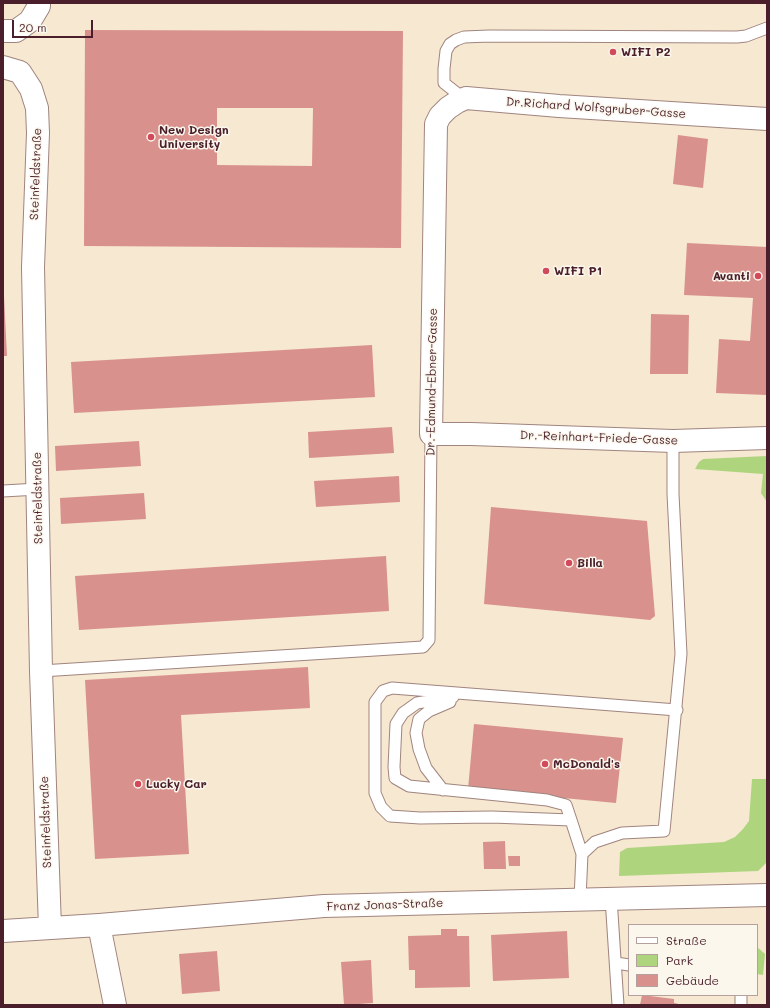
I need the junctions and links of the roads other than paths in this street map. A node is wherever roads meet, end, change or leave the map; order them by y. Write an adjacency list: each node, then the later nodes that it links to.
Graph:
1 (39, 3): 3 (street)
2 (767, 28): 5 (lane)
3 (3, 31)
4 (12, 69): 10 (street, Steinfeldstraße)
5 (466, 98): 6 (street, Dr.Richard Wolfsgruber-Gasse); 7 (street, Dr.-Edmund-Ebner-Gasse)
6 (767, 120)
7 (431, 434): 9 (street, Dr.-Reinhart-Friede-Gasse); 12 (lane, Dr.-Edmund-Ebner-Gasse)
8 (767, 438): 9 (street, Dr.-Reinhart-Friede-Gasse)
9 (673, 441): 14 (lane)
10 (38, 489): 11 (lane); 12 (street, Steinfeldstraße)
11 (3, 491)
12 (41, 671): 22 (street, Steinfeldstraße)
13 (472, 694): 14 (lane); 15 (lane); 15 (lane); 16 (lane)
14 (677, 710): 17 (lane)
15 (443, 790): 16 (lane)
16 (571, 820): 17 (lane)
17 (582, 854): 20 (lane)
18 (767, 895): 19 (street, Franz Jonas-Straße)
19 (611, 898): 20 (street, Franz Jonas-Straße); 24 (lane)
20 (580, 899): 21 (street, Franz Jonas-Straße)
21 (99, 925): 22 (street, Franz Jonas-Straße); 26 (street)
22 (50, 928): 23 (street, Franz Jonas-Straße)
23 (3, 930)
24 (616, 963): 25 (lane); 27 (lane)
25 (628, 965)
26 (115, 1005)
27 (618, 1005)

